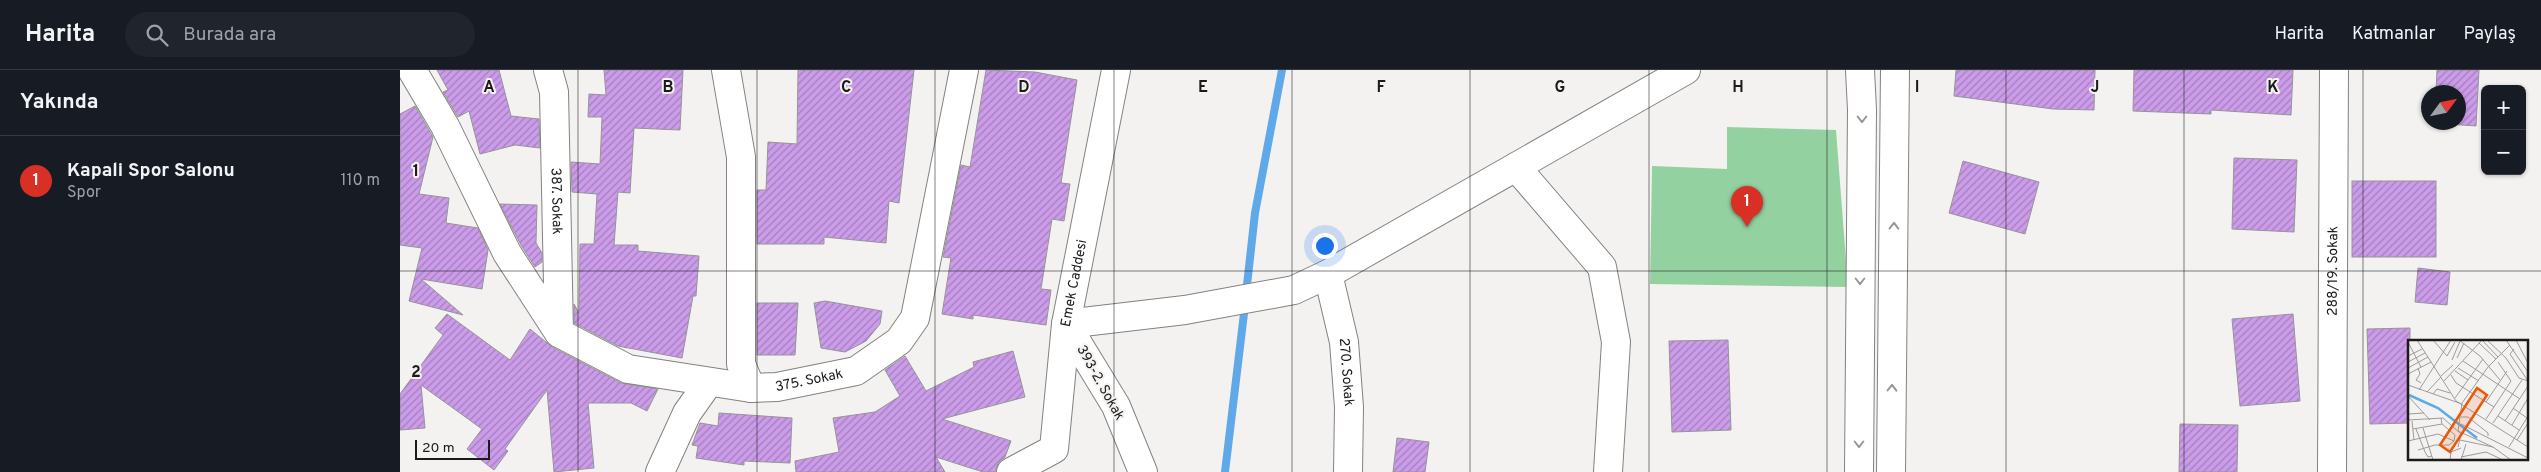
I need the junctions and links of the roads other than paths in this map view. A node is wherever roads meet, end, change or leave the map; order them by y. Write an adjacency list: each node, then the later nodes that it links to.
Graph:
1 (402, 70): 11 (street)
2 (412, 70): 15 (street)
3 (548, 70): 15 (street, 387. Sokak)
4 (726, 70): 17 (street)
5 (964, 70): 17 (street, 375. Sokak)
6 (1116, 70): 14 (street, Emek Caddesi)
7 (1686, 70): 12 (street)
8 (1860, 70): 23 (street, one-way to 23)
9 (1896, 70): 24 (street, one-way to 9)
10 (2334, 70): 25 (street, 288/19. Sokak)
11 (400, 79)
12 (1516, 167): 13 (street); 22 (street)
13 (1328, 274): 14 (street); 21 (street, 270. Sokak)
14 (1066, 324): 19 (street, Emek Caddesi); 20 (street, 393-2. Sokak)
15 (559, 333): 16 (street, 375. Sokak)
16 (709, 382): 17 (street, 375. Sokak); 18 (street)
17 (751, 388)
18 (660, 472)
19 (1011, 472)
20 (1143, 472)
21 (1348, 472)
22 (1608, 472)
23 (1859, 472)
24 (1891, 472)
25 (2332, 472)

